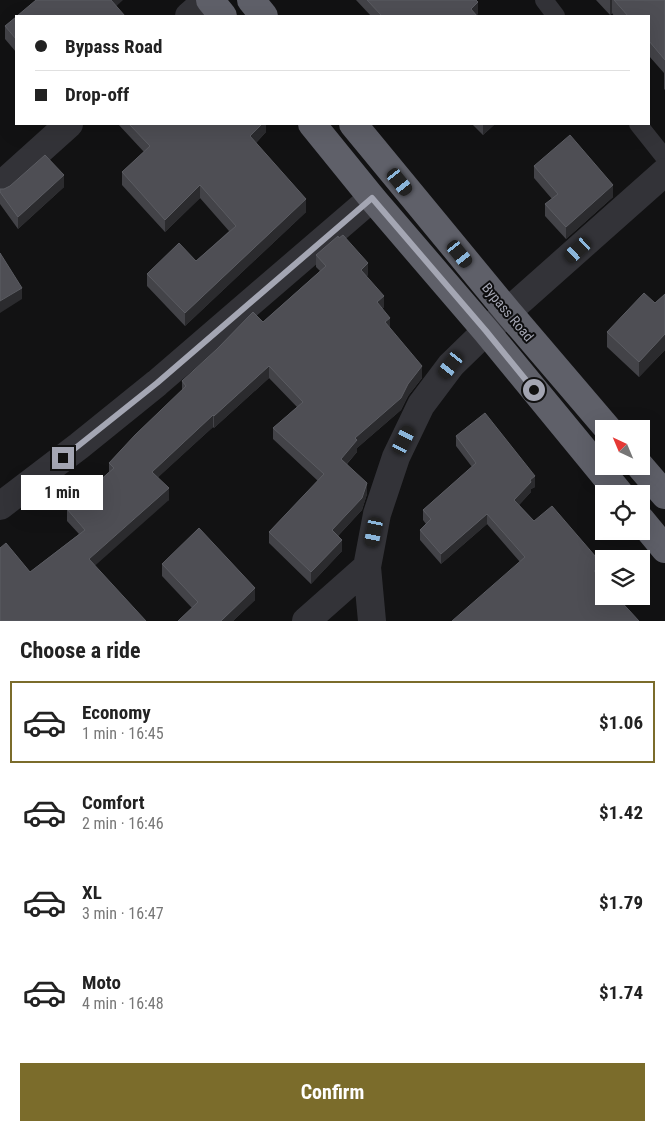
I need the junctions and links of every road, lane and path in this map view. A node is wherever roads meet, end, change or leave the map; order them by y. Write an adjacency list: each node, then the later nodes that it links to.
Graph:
1 (209, 0): 4 (street); 5 (highway)
2 (251, 0): 6 (highway)
3 (544, 0): 7 (lane)
4 (190, 15)
5 (223, 15)
6 (263, 15)
7 (555, 15)
8 (68, 125): 14 (street)
9 (313, 125): 15 (highway)
10 (354, 125): 16 (highway, Bypass Road)
11 (639, 125): 12 (lane)
12 (665, 158)
13 (665, 172): 16 (street)
14 (0, 186)
15 (372, 198): 17 (highway); 22 (street)
16 (508, 312): 17 (street); 18 (highway, Bypass Road)
17 (486, 331): 20 (highway); 25 (street)
18 (600, 420)
19 (648, 475): 21 (highway)
20 (613, 485)
21 (665, 495)
22 (0, 506)
23 (650, 530): 24 (highway)
24 (665, 548)
25 (367, 567): 26 (street); 27 (street)
26 (306, 621)
27 (372, 621)

